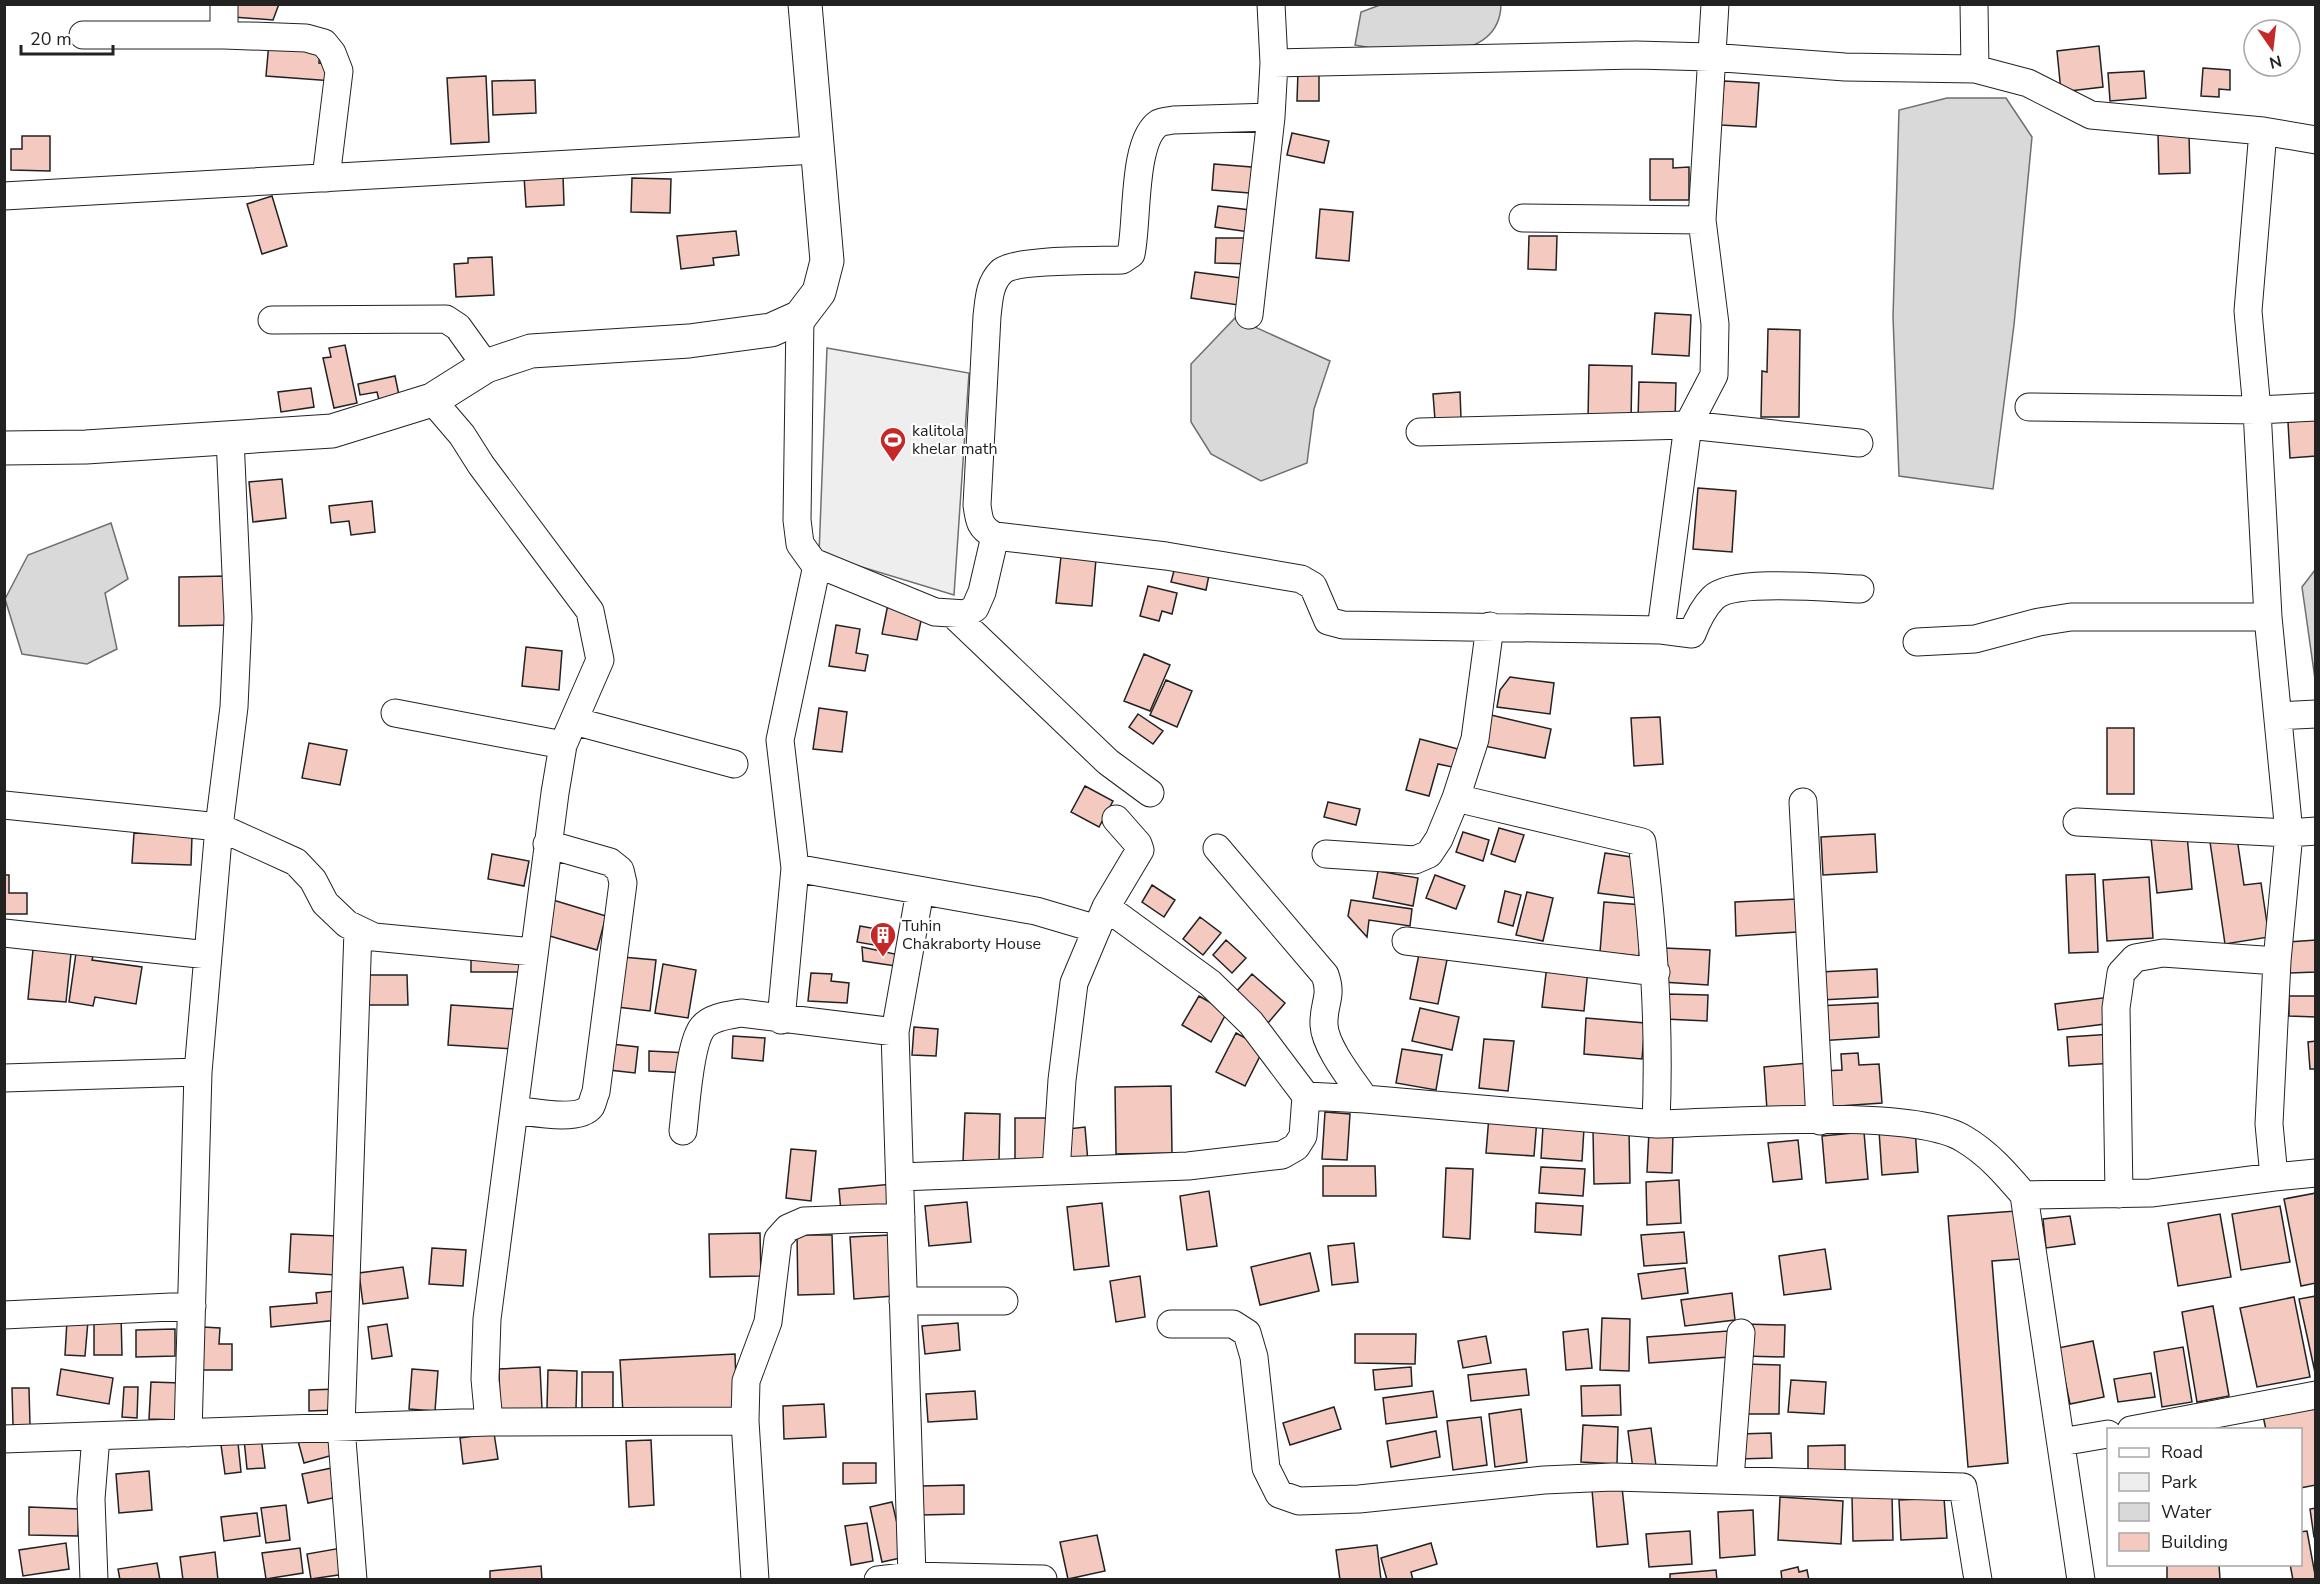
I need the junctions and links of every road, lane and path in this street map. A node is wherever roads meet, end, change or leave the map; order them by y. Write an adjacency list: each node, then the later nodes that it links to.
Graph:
1 (224, 4): 7 (street)
2 (805, 4): 14 (street)
3 (1271, 4): 9 (street)
4 (1715, 4): 8 (street)
5 (1974, 4): 10 (street)
6 (83, 35): 7 (street)
7 (224, 35): 15 (street)
8 (1710, 57): 9 (street); 10 (street); 18 (street)
9 (1274, 63): 11 (street)
10 (1976, 69): 12 (street)
11 (1271, 117): 19 (street); 32 (street)
12 (2263, 131): 13 (street); 26 (street)
13 (2316, 140)
14 (816, 150): 15 (street); 20 (street)
15 (326, 178): 16 (street)
16 (4, 196)
17 (1523, 218): 18 (street)
18 (1702, 220): 27 (street)
19 (1249, 315)
20 (800, 317): 22 (street); 33 (street)
21 (272, 320): 22 (street)
22 (486, 366): 23 (street)
23 (432, 400): 29 (street); 43 (street)
24 (2029, 407): 26 (street)
25 (2316, 407): 26 (street)
26 (2257, 411): 36 (street)
27 (1688, 424): 28 (street); 30 (street); 38 (street)
28 (1420, 432)
29 (230, 438): 31 (street); 51 (street)
30 (1859, 443)
31 (4, 448)
32 (995, 536): 35 (street); 37 (street)
33 (817, 565): 35 (street); 57 (street)
34 (1860, 589): 38 (street)
35 (954, 615): 45 (street)
36 (2268, 616): 39 (street); 42 (street)
37 (1490, 626): 38 (street); 46 (street)
38 (1661, 630)
39 (1917, 642)
40 (395, 713): 43 (street)
41 (2316, 714): 42 (street)
42 (2278, 716): 53 (street)
43 (569, 733): 44 (street); 54 (street)
44 (734, 764)
45 (1150, 793)
46 (1456, 798): 56 (street); 66 (street)
47 (1803, 802): 74 (street)
48 (4, 805): 51 (street)
49 (1116, 819): 59 (street)
50 (2077, 822): 53 (street)
51 (219, 827): 60 (street); 64 (street)
52 (2316, 831): 53 (street)
53 (2289, 833): 65 (street)
54 (547, 844): 63 (street); 73 (street)
55 (1217, 848): 72 (street)
56 (1326, 854)
57 (795, 868): 58 (street); 67 (street)
58 (920, 891): 59 (street); 68 (street)
59 (1101, 918): 71 (street); 77 (street)
60 (358, 930): 63 (street); 93 (street)
61 (4, 933): 64 (street)
62 (1406, 941): 66 (street)
63 (533, 952): 73 (street)
64 (208, 955): 69 (street)
65 (2277, 961): 80 (street); 81 (street)
66 (1656, 972): 75 (street)
67 (781, 1020): 68 (street); 76 (street)
68 (895, 1032): 79 (street)
69 (198, 1072): 70 (street); 86 (street)
70 (4, 1078)
71 (1305, 1096): 72 (street); 77 (street)
72 (1365, 1099): 75 (street)
73 (514, 1110): 92 (street)
74 (1820, 1121): 75 (street); 82 (street)
75 (1656, 1124)
76 (683, 1131)
77 (1056, 1171): 79 (street)
78 (2316, 1173): 80 (street)
79 (900, 1177): 83 (street)
80 (2274, 1177): 81 (street)
81 (2118, 1194): 82 (street)
82 (2024, 1195): 99 (street)
83 (901, 1216): 84 (street); 91 (street)
84 (903, 1301): 85 (street); 101 (street)
85 (1004, 1301)
86 (192, 1306): 87 (street); 95 (street)
87 (4, 1316)
88 (1171, 1324): 100 (street)
89 (1741, 1333): 100 (street)
90 (2316, 1395): 94 (street)
91 (745, 1421): 92 (street); 105 (street)
92 (489, 1422): 93 (street)
93 (341, 1427): 95 (street); 104 (street)
94 (2142, 1428)
95 (188, 1433): 97 (street)
96 (2107, 1434): 99 (street)
97 (96, 1436): 98 (street); 103 (street)
98 (4, 1439)
99 (2061, 1442): 108 (street)
100 (1730, 1479): 107 (street)
101 (912, 1576): 102 (street); 106 (street)
102 (1043, 1579)
103 (94, 1580)
104 (353, 1580)
105 (754, 1580)
106 (878, 1580)
107 (1978, 1580)
108 (2081, 1580)

